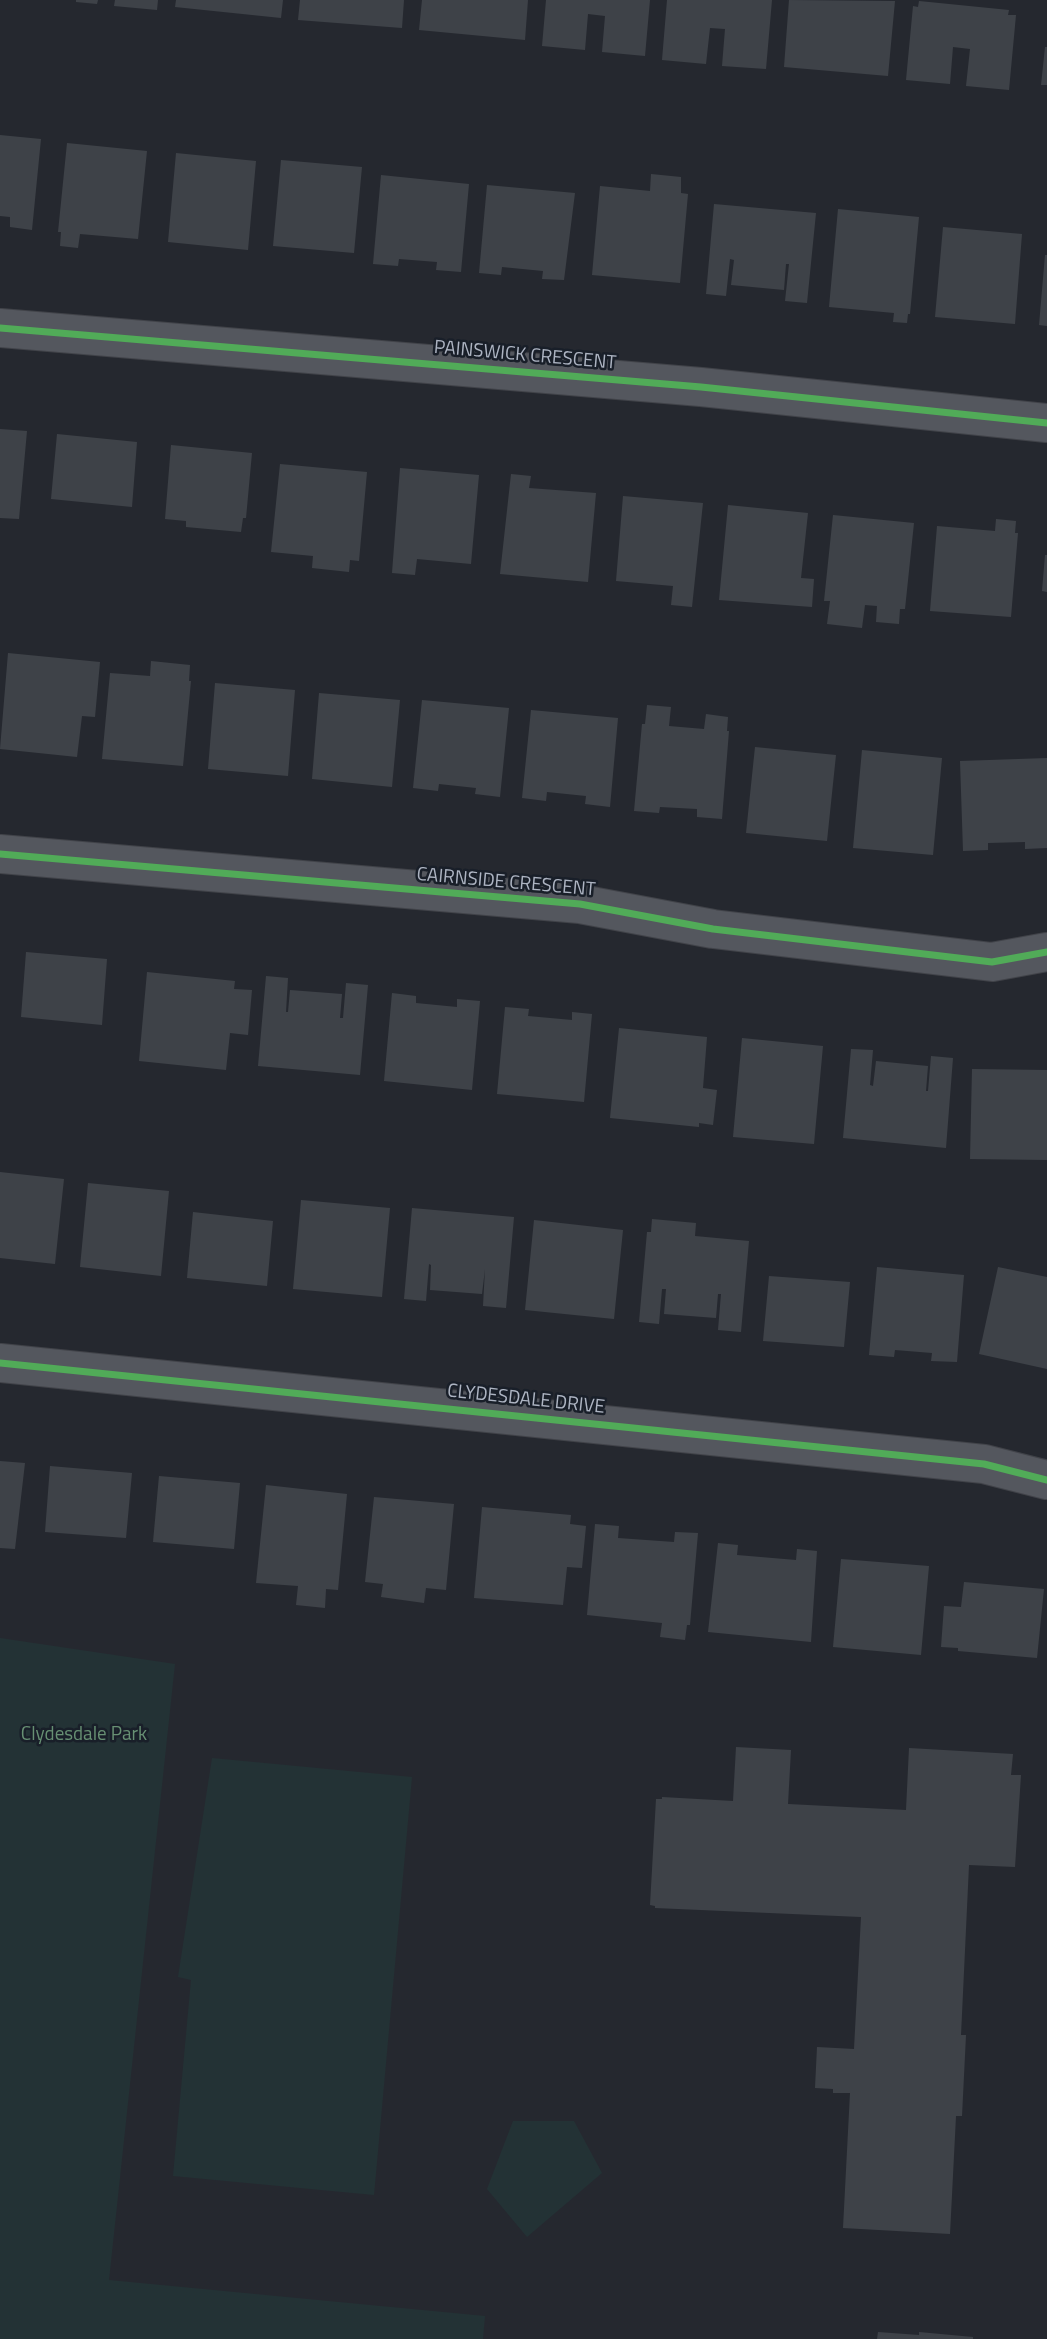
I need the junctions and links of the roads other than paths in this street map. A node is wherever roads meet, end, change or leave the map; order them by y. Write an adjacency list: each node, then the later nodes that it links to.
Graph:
1 (0, 328): 2 (street, PAINSWICK CRESCENT)
2 (1047, 423)
3 (0, 854): 4 (street, CAIRNSIDE CRESCENT)
4 (1047, 951)
5 (0, 1363): 6 (street, CLYDESDALE DRIVE)
6 (1047, 1480)

